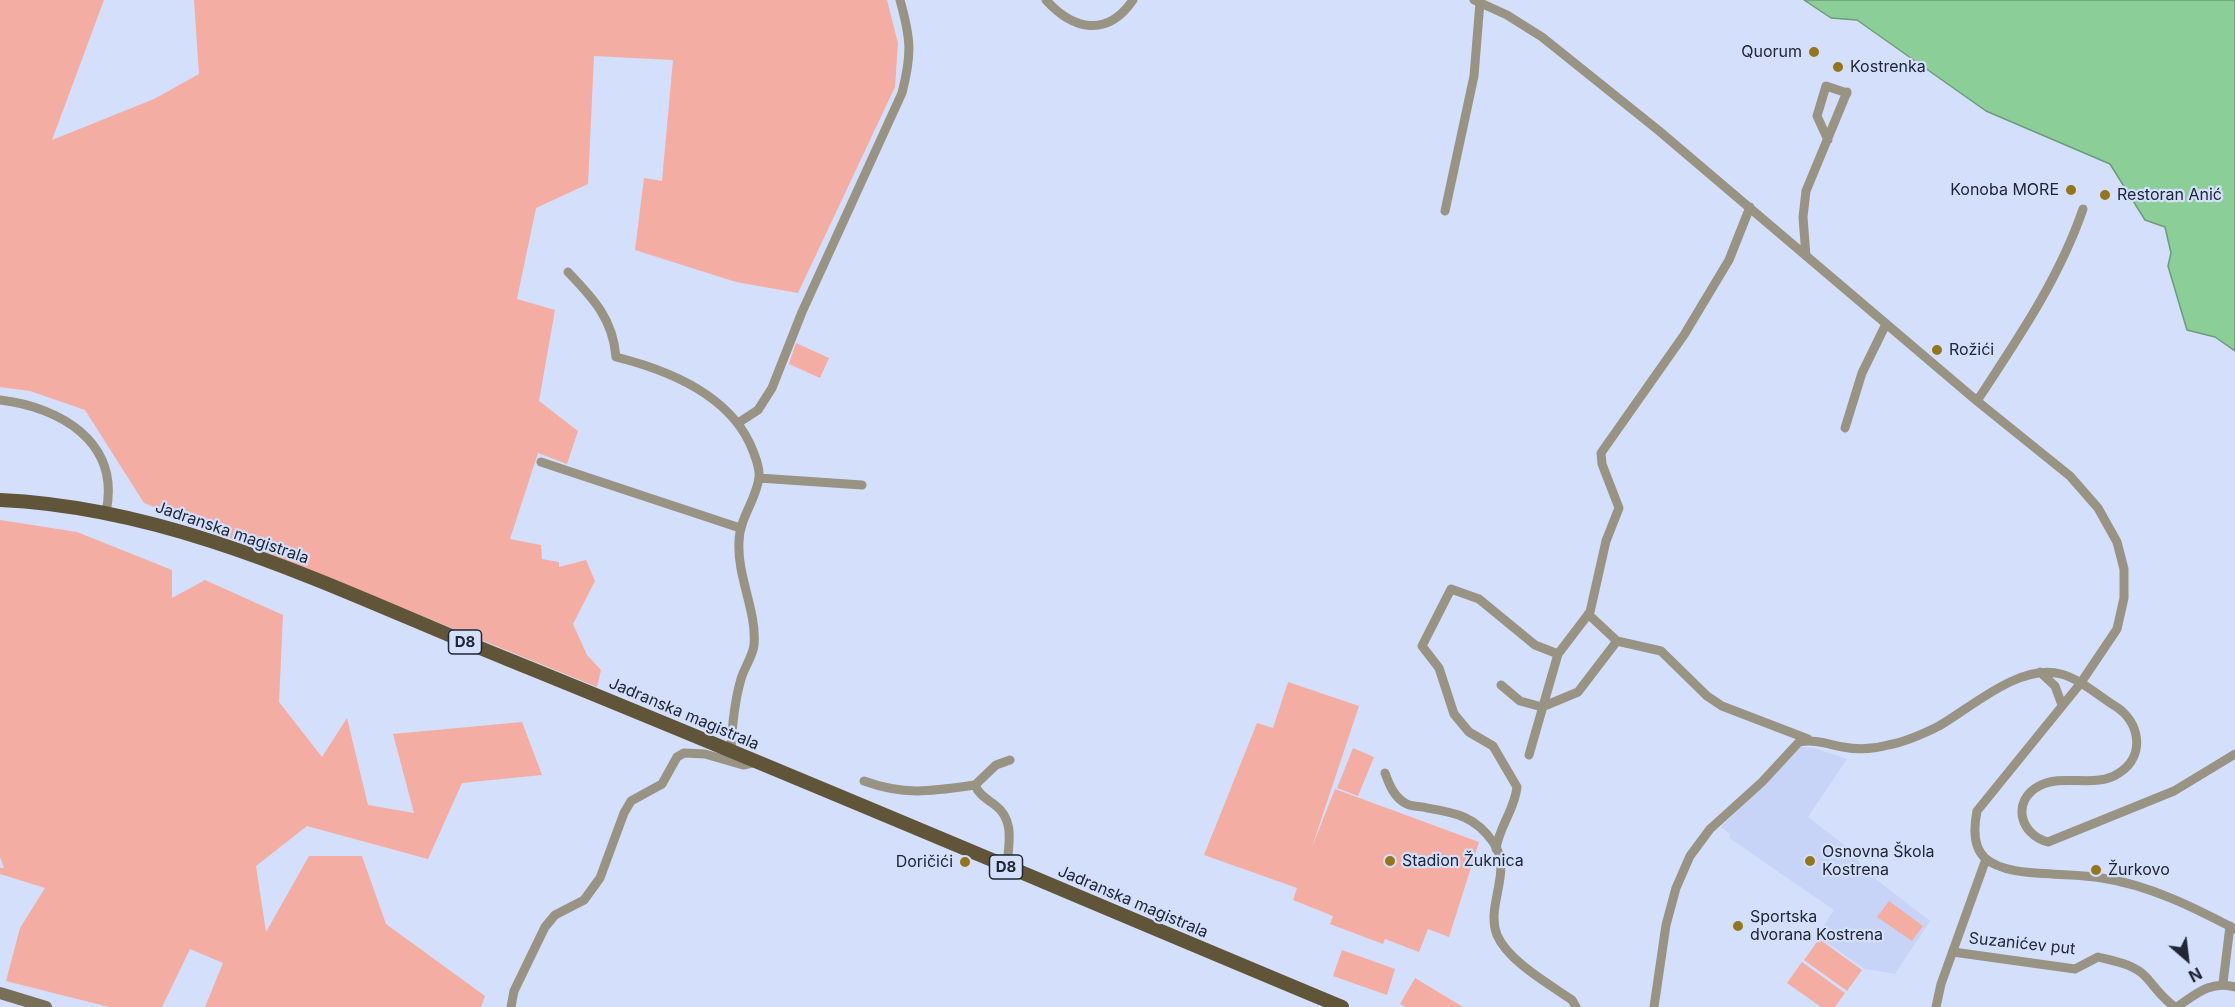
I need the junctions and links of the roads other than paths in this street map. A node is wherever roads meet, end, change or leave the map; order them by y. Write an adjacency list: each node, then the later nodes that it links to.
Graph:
1 (900, 0): 14 (street)
2 (1046, 0): 3 (street)
3 (1133, 0)
4 (1477, 1): 6 (street); 8 (street)
5 (1828, 140): 5 (street); 9 (street)
6 (1750, 207): 9 (street); 22 (street)
7 (2083, 209): 13 (street)
8 (1444, 211)
9 (1806, 256): 11 (street)
10 (568, 272): 14 (street)
11 (1886, 324): 13 (street); 15 (street)
12 (0, 400): 20 (street)
13 (1977, 401): 26 (street)
14 (738, 423): 17 (street)
15 (1845, 428)
16 (541, 462): 21 (street)
17 (759, 478): 18 (street); 21 (street)
18 (862, 484)
19 (0, 500): 20 (main road, Jadranska magistrala / D8)
20 (106, 512): 31 (main road, Jadranska magistrala / D8)
21 (740, 528): 31 (street)
22 (1588, 614): 23 (street); 24 (street)
23 (1617, 641): 29 (street); 30 (street)
24 (1558, 654): 29 (street); 39 (street)
25 (2040, 672): 26 (street); 28 (street); 30 (street)
26 (2080, 684): 28 (street); 33 (street)
27 (1501, 685): 29 (street)
28 (2062, 705): 40 (street)
29 (1542, 707): 32 (street)
30 (1809, 740): 51 (street)
31 (731, 751): 35 (main road, Jadranska magistrala / D8)
32 (1529, 754)
33 (2235, 754)
34 (1010, 760): 38 (street)
35 (758, 762): 41 (main road, Jadranska magistrala / D8); 48 (street)
36 (1385, 773): 39 (street)
37 (864, 781): 38 (street)
38 (975, 785): 41 (street)
39 (1496, 849): 50 (street)
40 (1986, 859): 42 (street); 43 (street)
41 (1006, 868): 49 (main road, Jadranska magistrala / D8)
42 (2232, 927): 44 (street)
43 (1953, 952): 52 (street); 53 (street, Suzanićev put)
44 (2223, 983): 45 (street); 53 (street, Suzanićev put)
45 (2235, 987)
46 (0, 993): 47 (street)
47 (46, 1007)
48 (511, 1007)
49 (1342, 1007)
50 (1576, 1007)
51 (1654, 1007)
52 (1936, 1007)
53 (2176, 1007)

